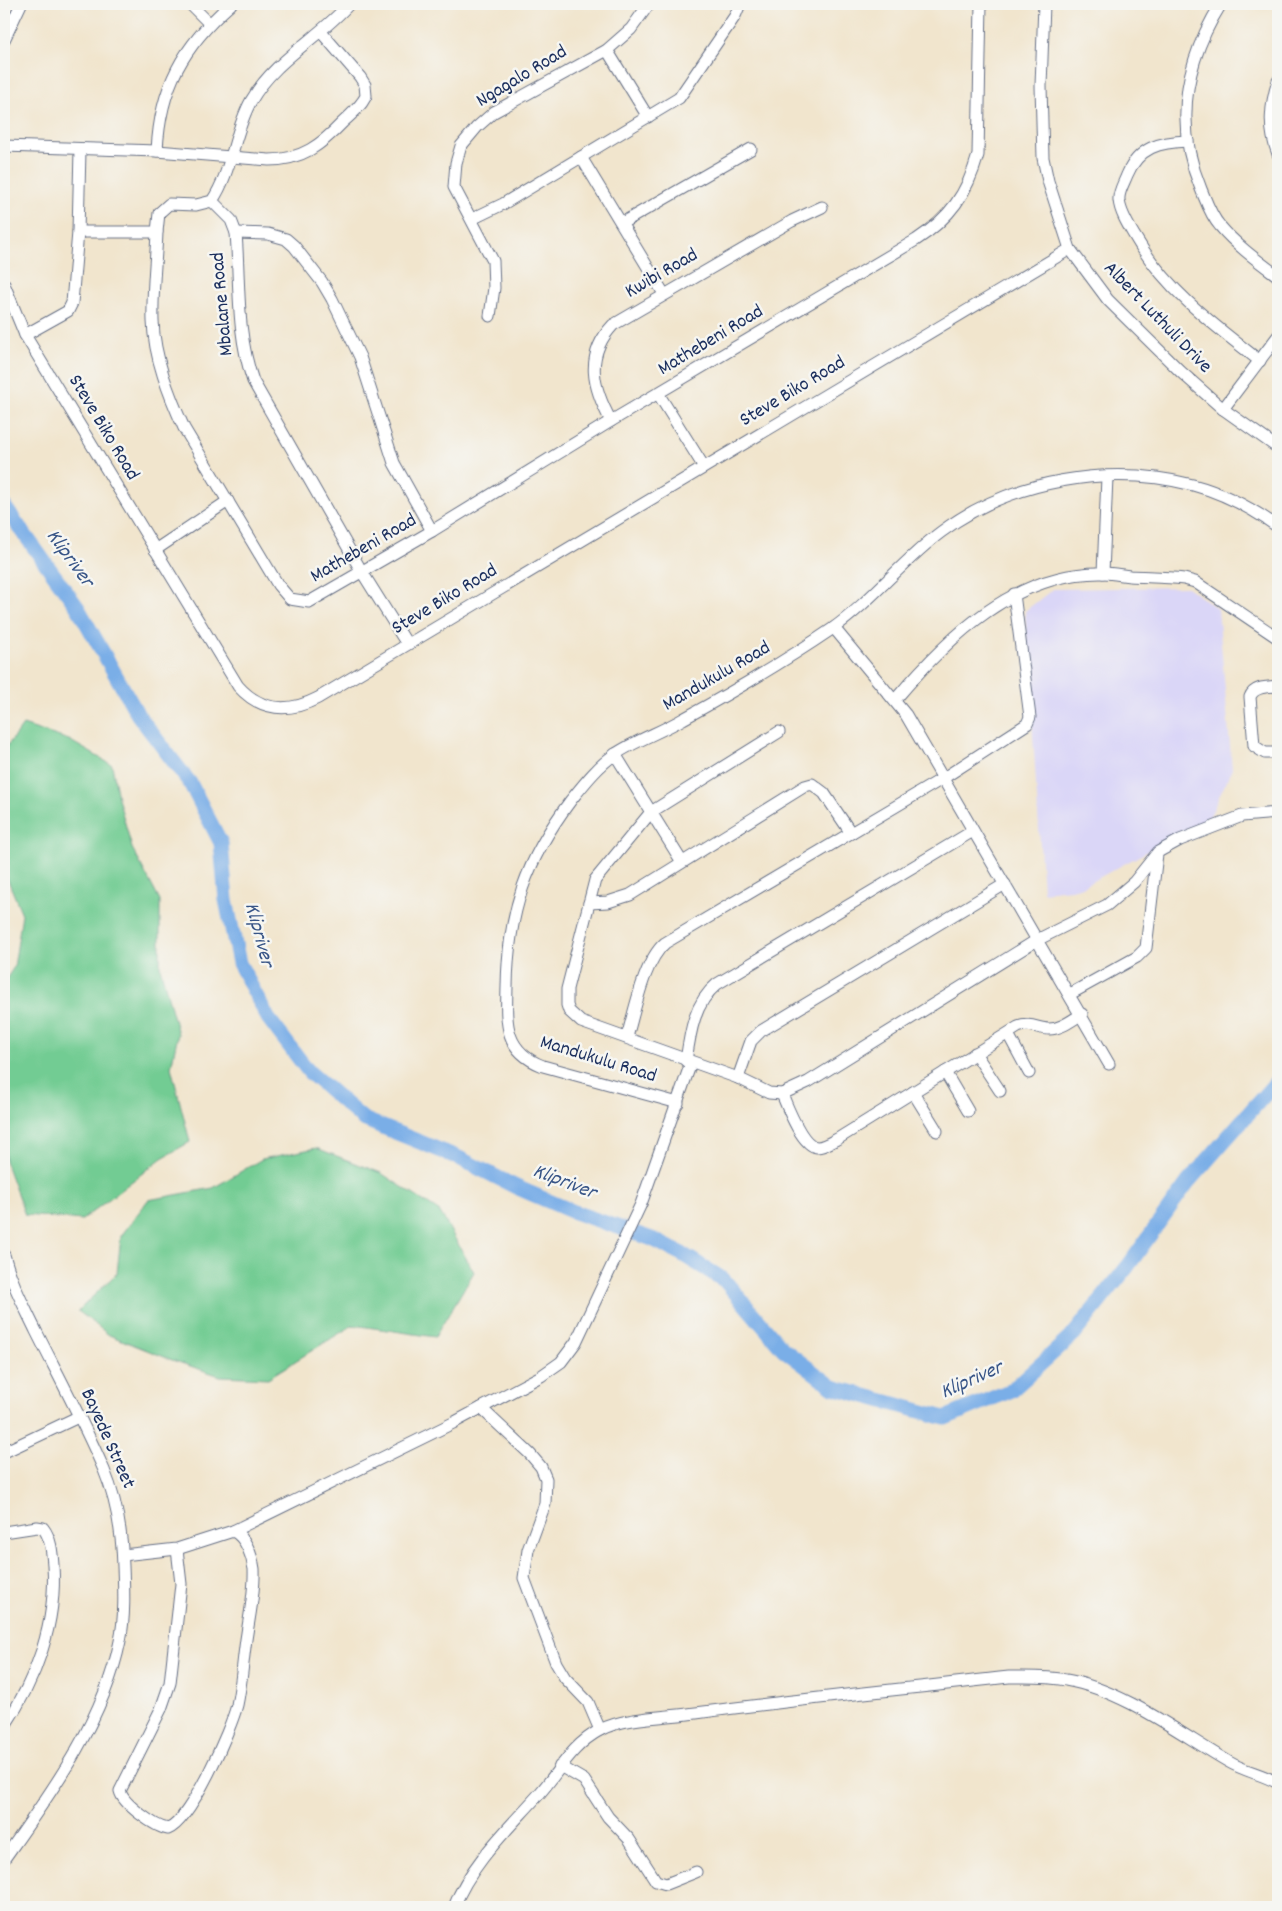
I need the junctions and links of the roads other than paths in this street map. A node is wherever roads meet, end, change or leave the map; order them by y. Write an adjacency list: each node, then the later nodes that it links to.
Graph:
1 (20, 4): 12 (street)
2 (190, 4): 10 (street)
3 (231, 4): 10 (street)
4 (349, 4): 11 (street)
5 (649, 4): 13 (street, Ngagalo Road)
6 (740, 4): 15 (street)
7 (981, 4): 39 (street, Mathebeni Road)
8 (1044, 4): 31 (street, Albert Luthuli Drive)
9 (1221, 4): 16 (street)
10 (209, 24): 20 (street)
11 (321, 32): 22 (street); 22 (street)
12 (4, 40)
13 (607, 50): 15 (street); 26 (street, Ngagalo Road)
14 (1278, 81): 21 (street)
15 (648, 117): 23 (street)
16 (1188, 140): 32 (street); 38 (street)
17 (4, 146): 19 (street)
18 (751, 149): 27 (street)
19 (80, 150): 20 (street); 28 (street)
20 (157, 151): 22 (street)
21 (1278, 154)
22 (230, 156): 24 (street)
23 (582, 157): 26 (street); 27 (street)
24 (212, 201): 29 (street); 30 (street)
25 (822, 207): 34 (street, Kwibi Road)
26 (472, 219): 35 (street, Ngagalo Road)
27 (622, 223): 34 (street)
28 (78, 232): 29 (street); 36 (street)
29 (157, 232): 45 (street)
30 (236, 233): 47 (street, Mbalane Road); 49 (street, Mbalane Road)
31 (1070, 249): 40 (street, Albert Luthuli Drive); 43 (street, Steve Biko Road)
32 (1278, 276)
33 (4, 284): 36 (street, Steve Biko Road)
34 (664, 294): 41 (street, Kwibi Road)
35 (490, 316)
36 (25, 335): 48 (street, Steve Biko Road)
37 (1278, 336): 38 (street)
38 (1260, 361): 40 (street)
39 (659, 395): 41 (street, Mathebeni Road); 43 (street)
40 (1223, 410): 42 (street, Albert Luthuli Drive)
41 (611, 421): 47 (street, Mathebeni Road)
42 (1278, 448)
43 (704, 467): 54 (street, Steve Biko Road)
44 (1107, 477): 46 (street, Mandukulu Road); 50 (street); 52 (street, Mandukulu Road)
45 (228, 501): 48 (street); 49 (street, Mathebeni Road)
46 (1278, 527)
47 (432, 531): 49 (street, Mathebeni Road)
48 (155, 550): 54 (street, Steve Biko Road)
49 (362, 572): 54 (street, Mbalane Road)
50 (1104, 572): 51 (street); 53 (street)
51 (1014, 594): 56 (street); 60 (street)
52 (834, 628): 56 (street); 59 (street, Mandukulu Road)
53 (1278, 638)
54 (407, 644)
55 (1278, 686): 58 (street)
56 (896, 700): 60 (street)
57 (779, 732): 61 (street)
58 (1278, 753)
59 (615, 754): 61 (street); 83 (street, Mandukulu Road)
60 (942, 779): 63 (street); 64 (street)
61 (651, 812): 66 (street); 68 (street)
62 (1278, 813): 65 (street)
63 (973, 831): 67 (street); 75 (street)
64 (851, 833): 66 (street); 73 (street)
65 (1158, 852): 69 (street); 70 (street)
66 (682, 862): 68 (street)
67 (1004, 884): 69 (street); 79 (street)
68 (589, 903): 73 (street)
69 (1037, 940): 70 (street); 82 (street)
70 (1070, 994): 71 (street)
71 (1082, 1014): 72 (street); 76 (street)
72 (1008, 1034): 74 (street); 78 (street)
73 (627, 1037): 75 (street)
74 (975, 1053): 77 (street); 81 (street)
75 (689, 1062): 79 (street); 83 (street)
76 (1109, 1064)
77 (945, 1072): 80 (street); 84 (street)
78 (1029, 1073)
79 (738, 1078): 82 (street)
80 (913, 1092): 82 (street); 85 (street)
81 (1000, 1092)
82 (782, 1094)
83 (678, 1103): 87 (street)
84 (968, 1111)
85 (937, 1131)
86 (4, 1255): 88 (street, Bayede Street)
87 (481, 1408): 90 (street); 95 (street)
88 (78, 1417): 89 (street); 93 (street, Bayede Street)
89 (4, 1452)
90 (233, 1531): 92 (street); 92 (street)
91 (4, 1532): 94 (street)
92 (177, 1549): 93 (street)
93 (123, 1555): 98 (street, Bayede Street)
94 (4, 1727)
95 (600, 1730): 96 (street); 97 (street)
96 (560, 1766): 100 (street); 101 (street)
97 (1278, 1783)
98 (8, 1843): 99 (street, Bayede Street)
99 (4, 1859)
100 (696, 1872)
101 (454, 1907)

